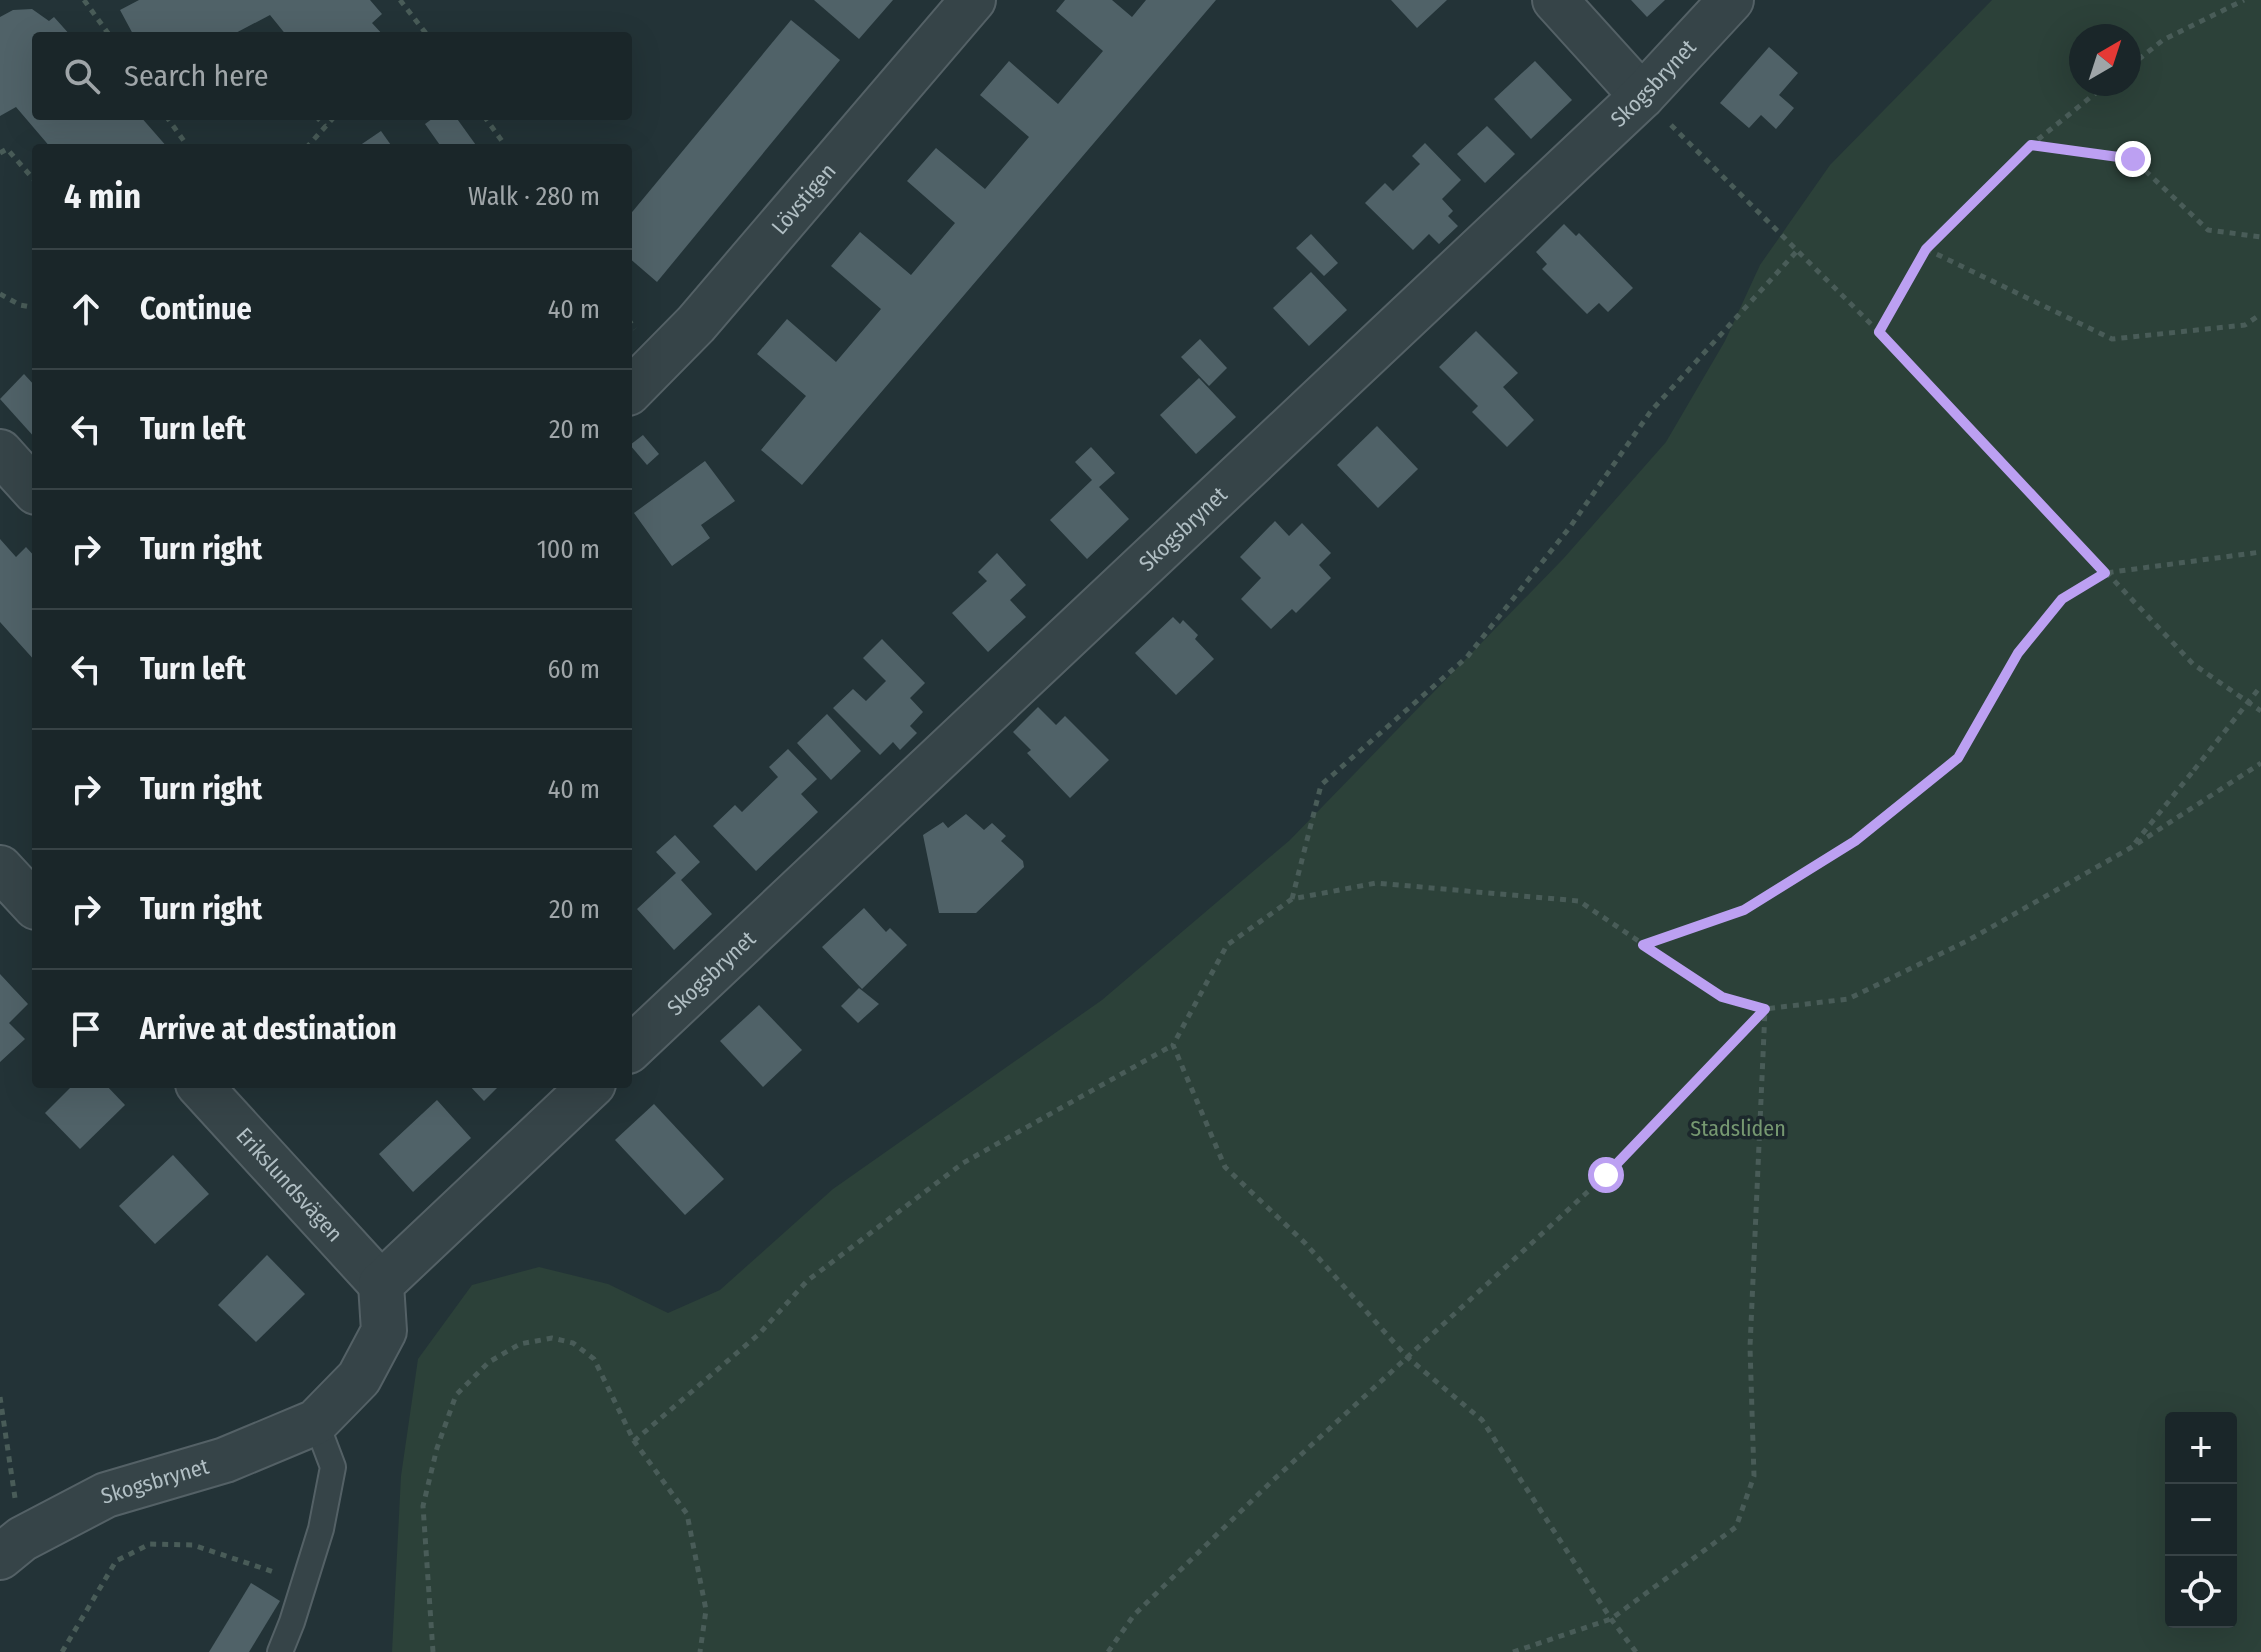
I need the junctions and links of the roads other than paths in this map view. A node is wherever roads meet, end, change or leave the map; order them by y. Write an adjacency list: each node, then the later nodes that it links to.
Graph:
1 (973, 0): 5 (street, Lövstigen)
2 (1555, 0): 4 (street)
3 (1731, 0): 4 (street, Skogsbrynet)
4 (1642, 96): 8 (street, Skogsbrynet)
5 (632, 389)
6 (0, 452): 7 (street)
7 (32, 488)
8 (632, 1047)
9 (202, 1088): 11 (street, Erikslundsvägen)
10 (589, 1088): 11 (street)
11 (381, 1284): 12 (street, Skogsbrynet)
12 (316, 1422): 13 (street, Skogsbrynet); 14 (lane)
13 (11, 1548)
14 (280, 1652)

